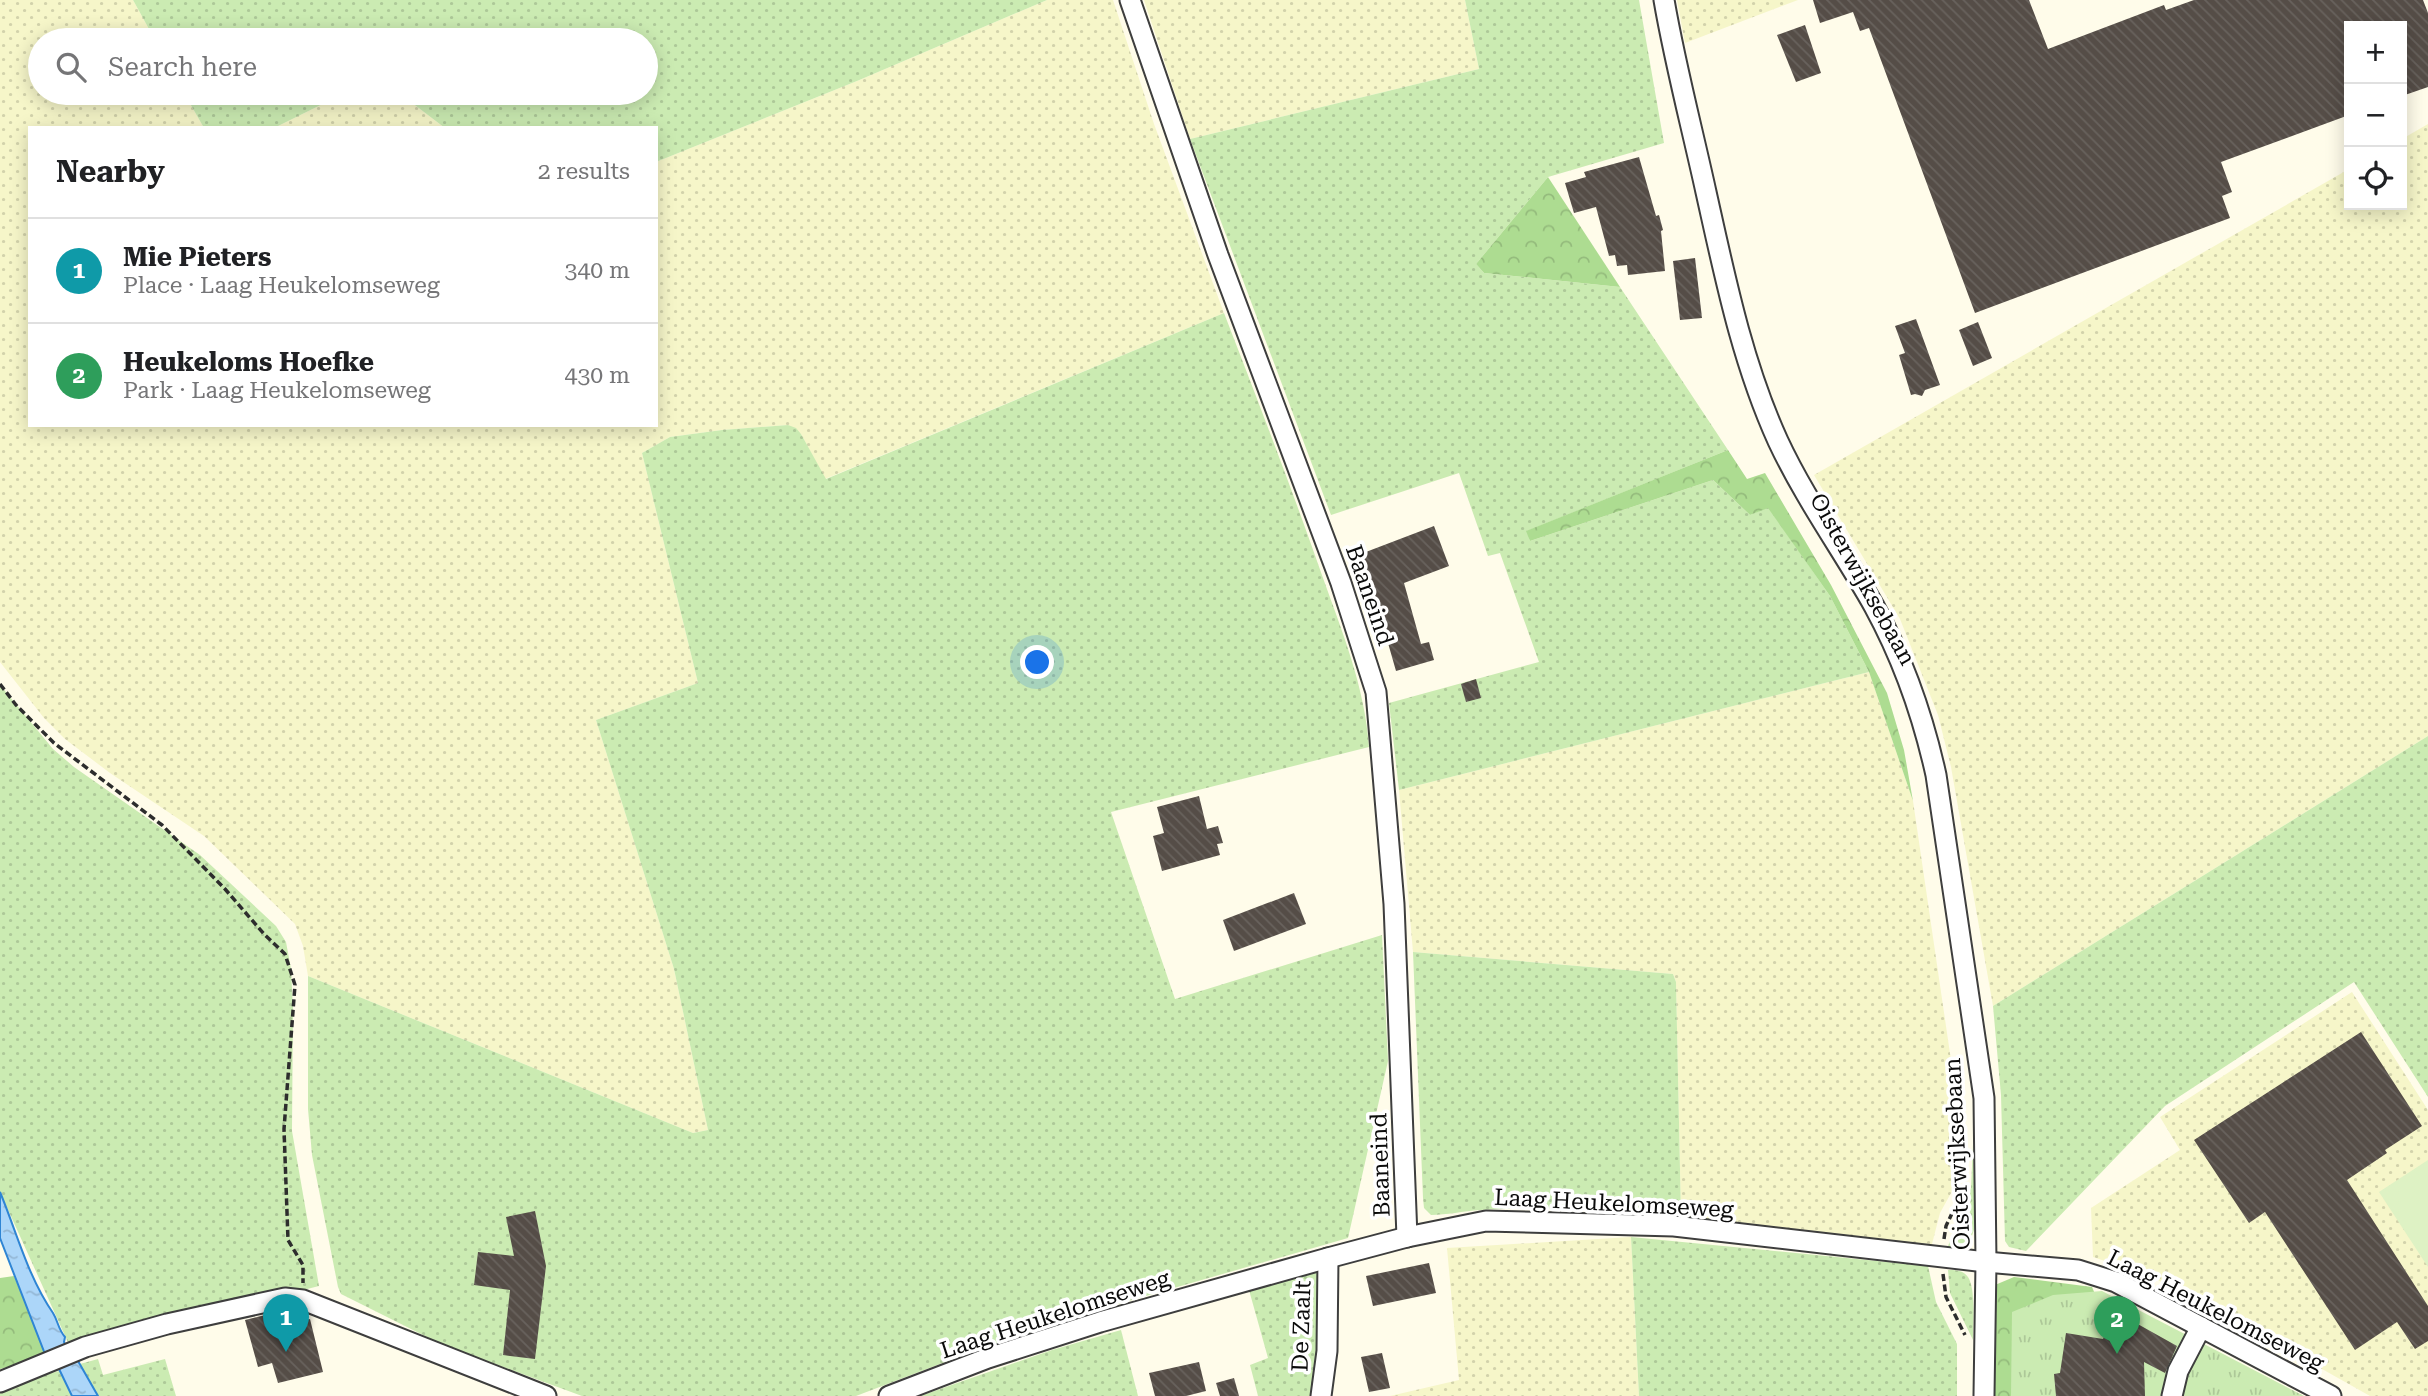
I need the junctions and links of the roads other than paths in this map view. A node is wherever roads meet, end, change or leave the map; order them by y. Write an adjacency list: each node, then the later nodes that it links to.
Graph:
1 (1130, 0): 3 (street, Baaneind)
2 (1664, 0): 5 (street, Oisterwijksebaan)
3 (1407, 1237): 4 (street, Laag Heukelomseweg); 5 (street, Laag Heukelomseweg)
4 (1328, 1258): 9 (street, Laag Heukelomseweg); 10 (street, De Zaalt)
5 (1986, 1262): 6 (street, Laag Heukelomseweg); 11 (street, Oisterwijksebaan)
6 (2201, 1327): 12 (street); 13 (street, Laag Heukelomseweg)
7 (0, 1382): 8 (street)
8 (546, 1396)
9 (889, 1396)
10 (1321, 1396)
11 (1984, 1396)
12 (2172, 1396)
13 (2331, 1396)

